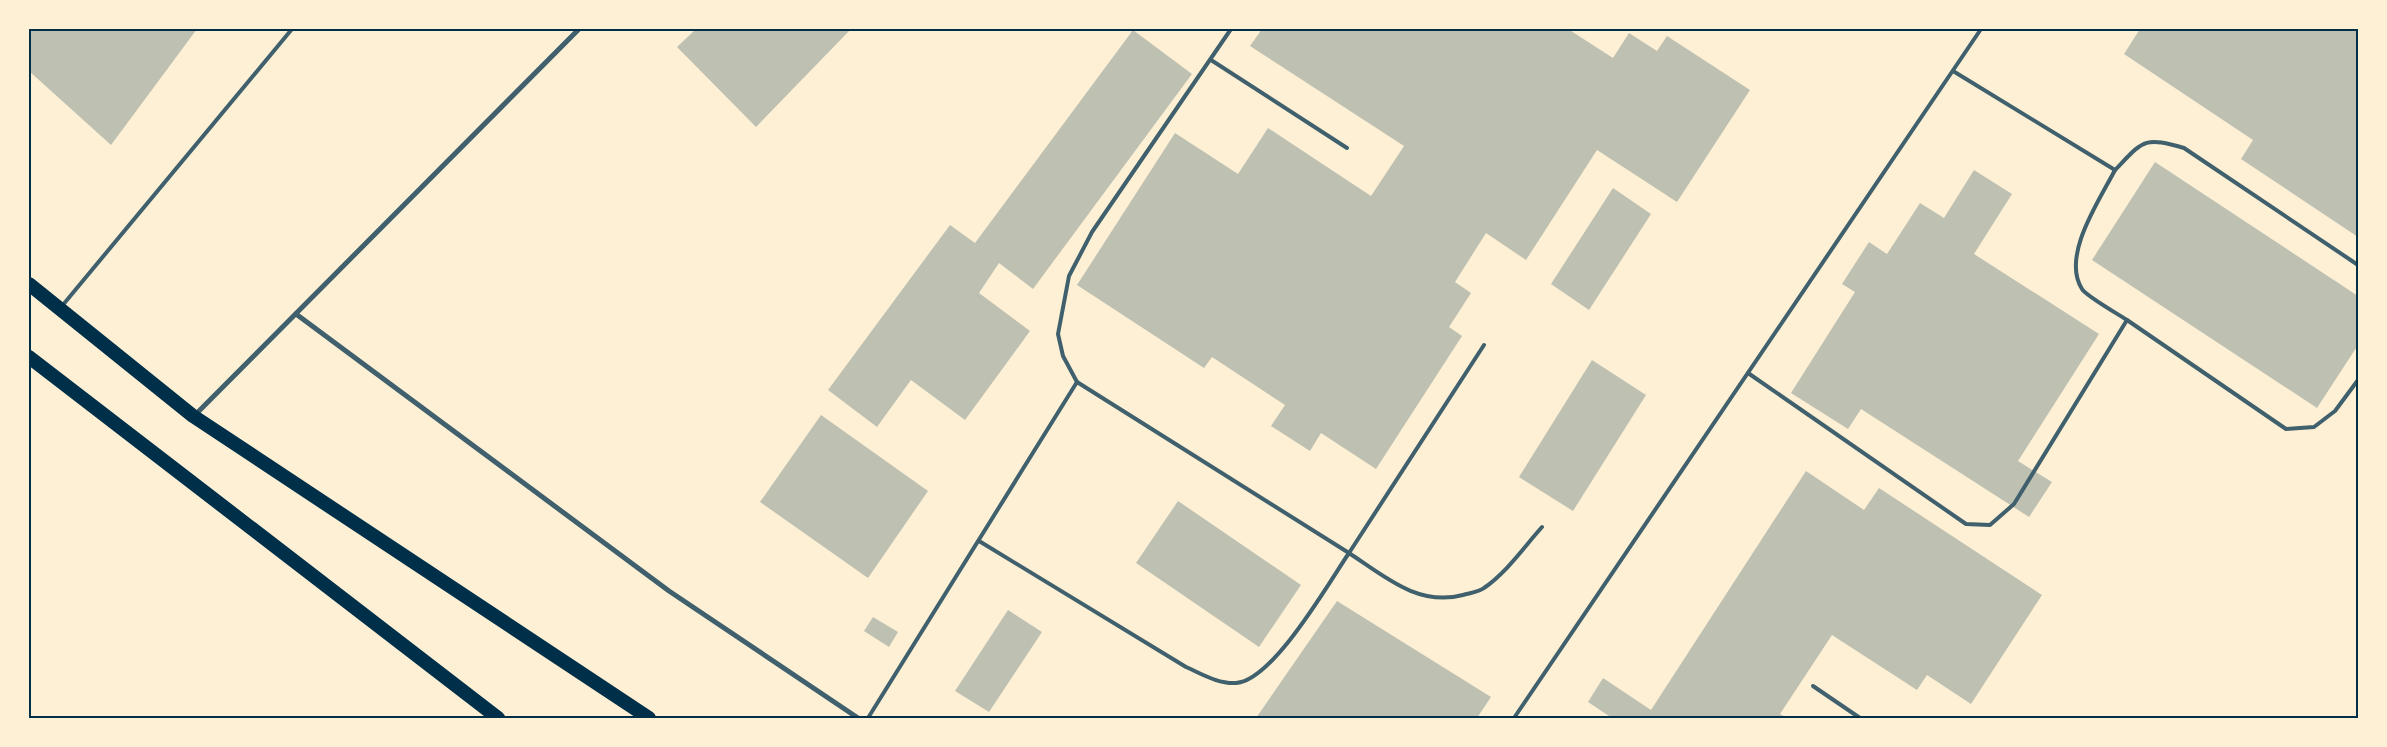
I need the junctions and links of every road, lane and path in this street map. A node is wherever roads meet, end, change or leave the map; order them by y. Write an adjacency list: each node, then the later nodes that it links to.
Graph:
1 (292, 29): 11 (lane)
2 (580, 29): 12 (street)
3 (1231, 29): 5 (lane)
4 (1981, 29): 6 (lane)
5 (1211, 60): 7 (lane); 18 (lane)
6 (1953, 71): 8 (lane); 16 (lane)
7 (1347, 148)
8 (2115, 170): 9 (lane); 13 (lane)
9 (2358, 264)
10 (29, 284): 11 (highway)
11 (60, 309): 19 (highway)
12 (296, 314): 19 (street); 26 (street)
13 (2126, 320): 16 (lane); 17 (lane)
14 (1484, 345): 22 (lane)
15 (29, 357): 24 (highway)
16 (1748, 373): 28 (lane)
17 (2358, 380)
18 (1077, 382): 21 (lane); 22 (lane)
19 (193, 416): 25 (highway)
20 (1542, 527): 22 (lane)
21 (979, 541): 22 (lane); 27 (lane)
22 (1349, 553)
23 (1813, 686): 29 (lane)
24 (498, 718)
25 (649, 718)
26 (858, 718)
27 (868, 718)
28 (1514, 718)
29 (1860, 718)

